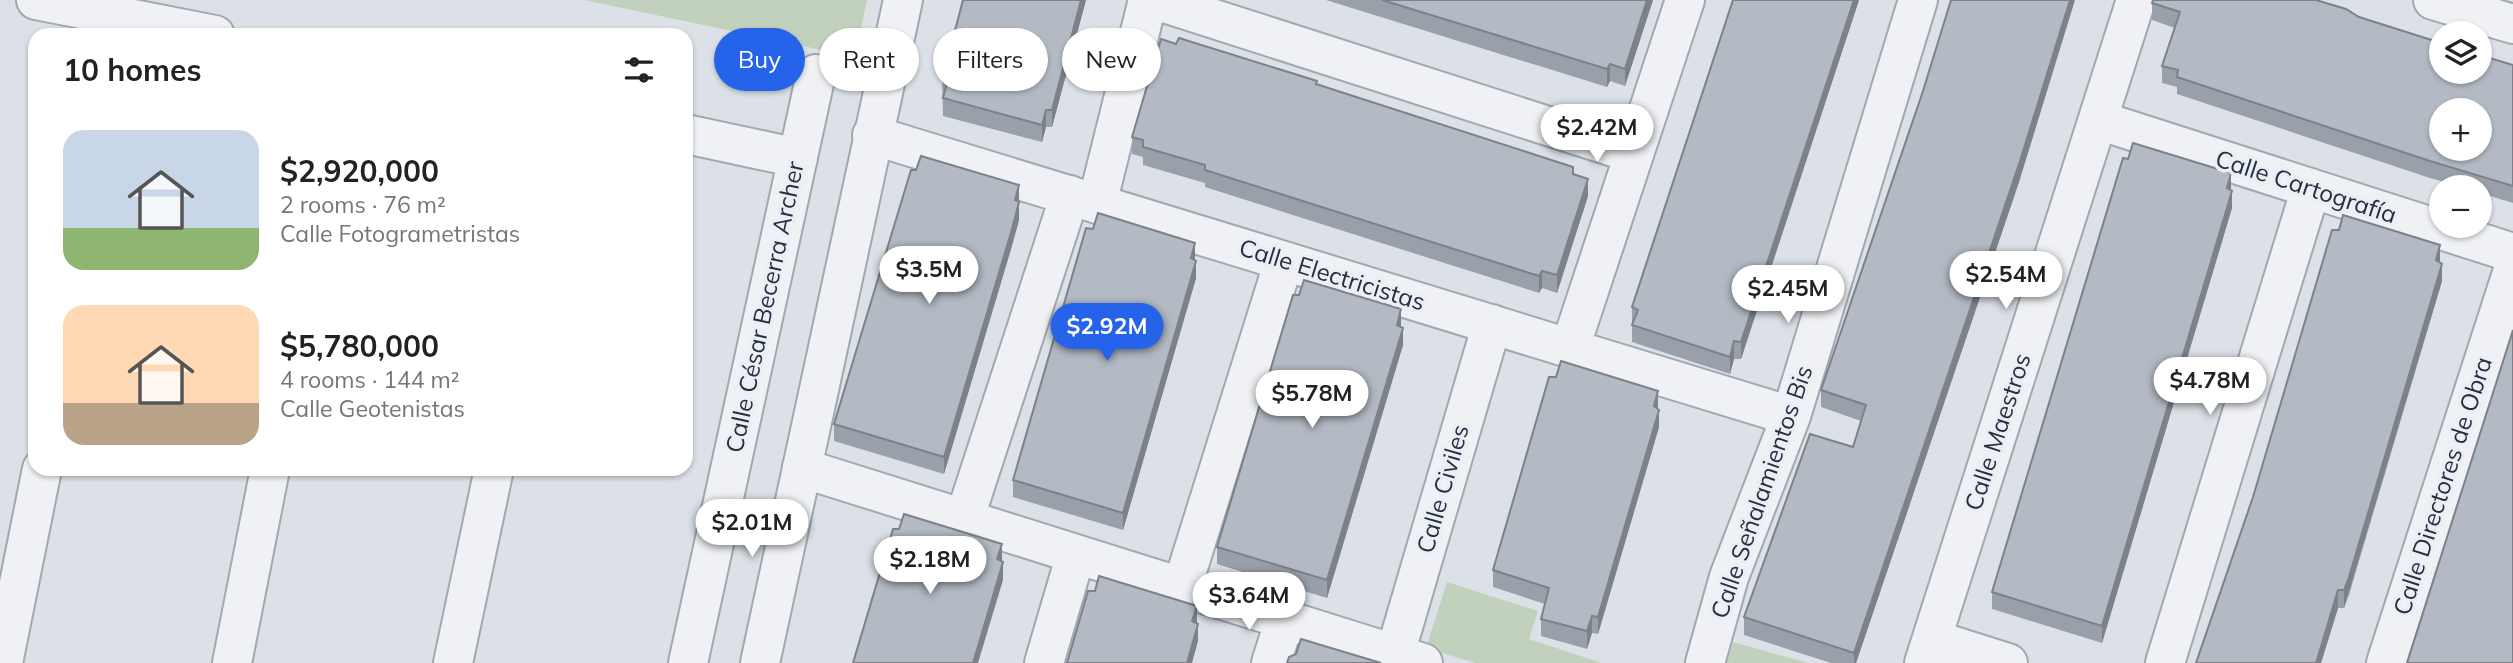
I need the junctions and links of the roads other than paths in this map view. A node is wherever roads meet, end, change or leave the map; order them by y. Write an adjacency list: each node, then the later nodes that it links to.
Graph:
1 (36, 0): 10 (street)
2 (903, 0): 14 (street)
3 (1148, 0): 19 (street)
4 (1155, 0): 16 (street)
5 (1685, 0): 16 (street)
6 (1918, 0): 25 (street, Calle Señalamientos Bis)
7 (2136, 0): 13 (street, Calle Maestros)
8 (2433, 0): 9 (street)
9 (2513, 24)
10 (130, 26): 11 (street)
11 (149, 28)
12 (816, 74): 17 (street, Calle César Becerra Archer)
13 (2098, 120): 18 (street, Calle Cartografía); 34 (street, Calle Maestros)
14 (872, 135): 19 (street, Calle Electricistas); 26 (street)
15 (693, 136): 17 (street)
16 (1632, 153): 24 (street)
17 (798, 158): 39 (street, Calle César Becerra Archer)
18 (2311, 188): 20 (street, Calle Cartografía); 45 (street)
19 (1083, 199): 21 (street, Calle Electricistas); 30 (street)
20 (2513, 253)
21 (1284, 261): 23 (street, Calle Electricistas); 32 (street)
22 (2513, 270): 46 (street, Calle Directores de Obra)
23 (1492, 324): 24 (street, Calle Electricistas); 35 (street, Calle Civiles)
24 (1570, 348): 25 (street, Calle Electricistas)
25 (1791, 416): 43 (street, Calle Señalamientos Bis)
26 (802, 468): 30 (street); 40 (street)
27 (41, 476): 36 (street)
28 (269, 476): 37 (street)
29 (493, 476): 38 (street)
30 (964, 520): 31 (street)
31 (1076, 554): 32 (street); 41 (street)
32 (1182, 587): 33 (street)
33 (1285, 619): 35 (street); 42 (street)
34 (1928, 651): 44 (street)
35 (1409, 658)
36 (3, 663)
37 (232, 663)
38 (453, 663)
39 (688, 663)
40 (760, 663)
41 (1044, 663)
42 (1271, 663)
43 (1705, 663)
44 (2008, 663)
45 (2165, 663)
46 (2386, 663)

